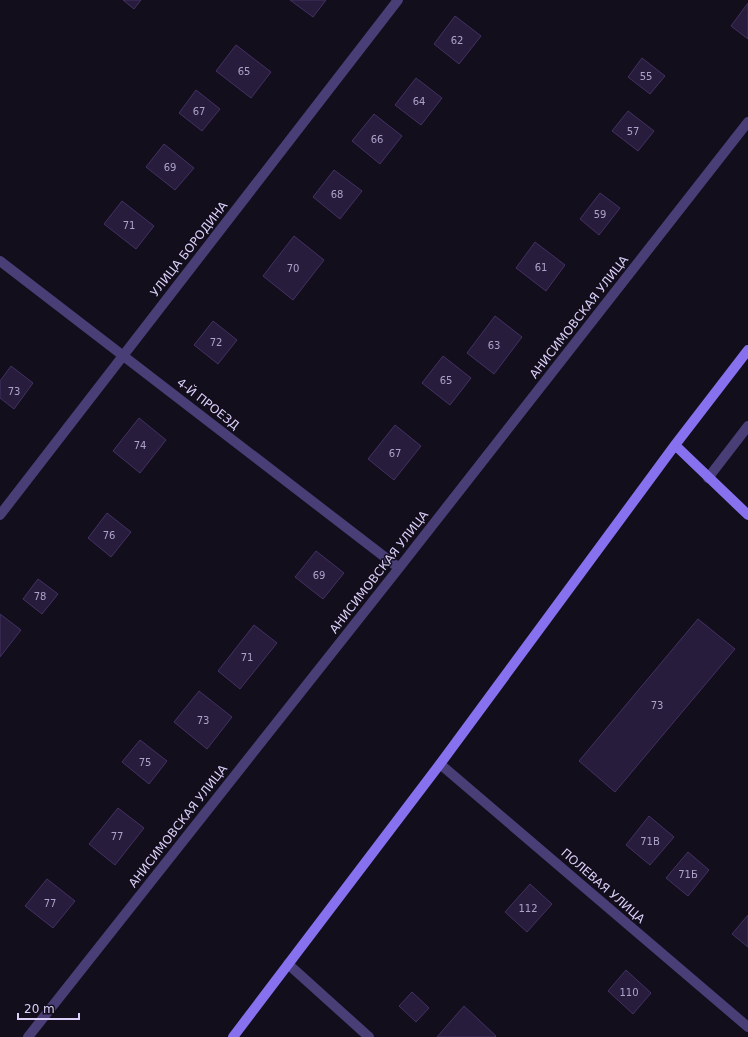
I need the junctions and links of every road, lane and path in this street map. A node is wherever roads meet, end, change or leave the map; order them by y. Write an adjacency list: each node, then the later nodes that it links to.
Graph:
1 (398, 0): 5 (street, УЛИЦА БОРОДИНА)
2 (748, 122): 11 (street, АНИСИМОВСКАЯ УЛИЦА)
3 (0, 260): 5 (street, 4-Й ПРОЕЗД)
4 (748, 350): 7 (street)
5 (123, 355): 9 (street, УЛИЦА БОРОДИНА); 11 (street, 4-Й ПРОЕЗД)
6 (748, 426): 8 (street)
7 (675, 445): 8 (street); 12 (street)
8 (708, 478): 10 (street)
9 (0, 515)
10 (748, 515)
11 (399, 568): 15 (street, АНИСИМОВСКАЯ УЛИЦА)
12 (440, 764): 13 (street); 14 (street, ПОЛЕВАЯ УЛИЦА)
13 (288, 964): 16 (street); 17 (street)
14 (748, 1027)
15 (28, 1037)
16 (233, 1037)
17 (369, 1037)

